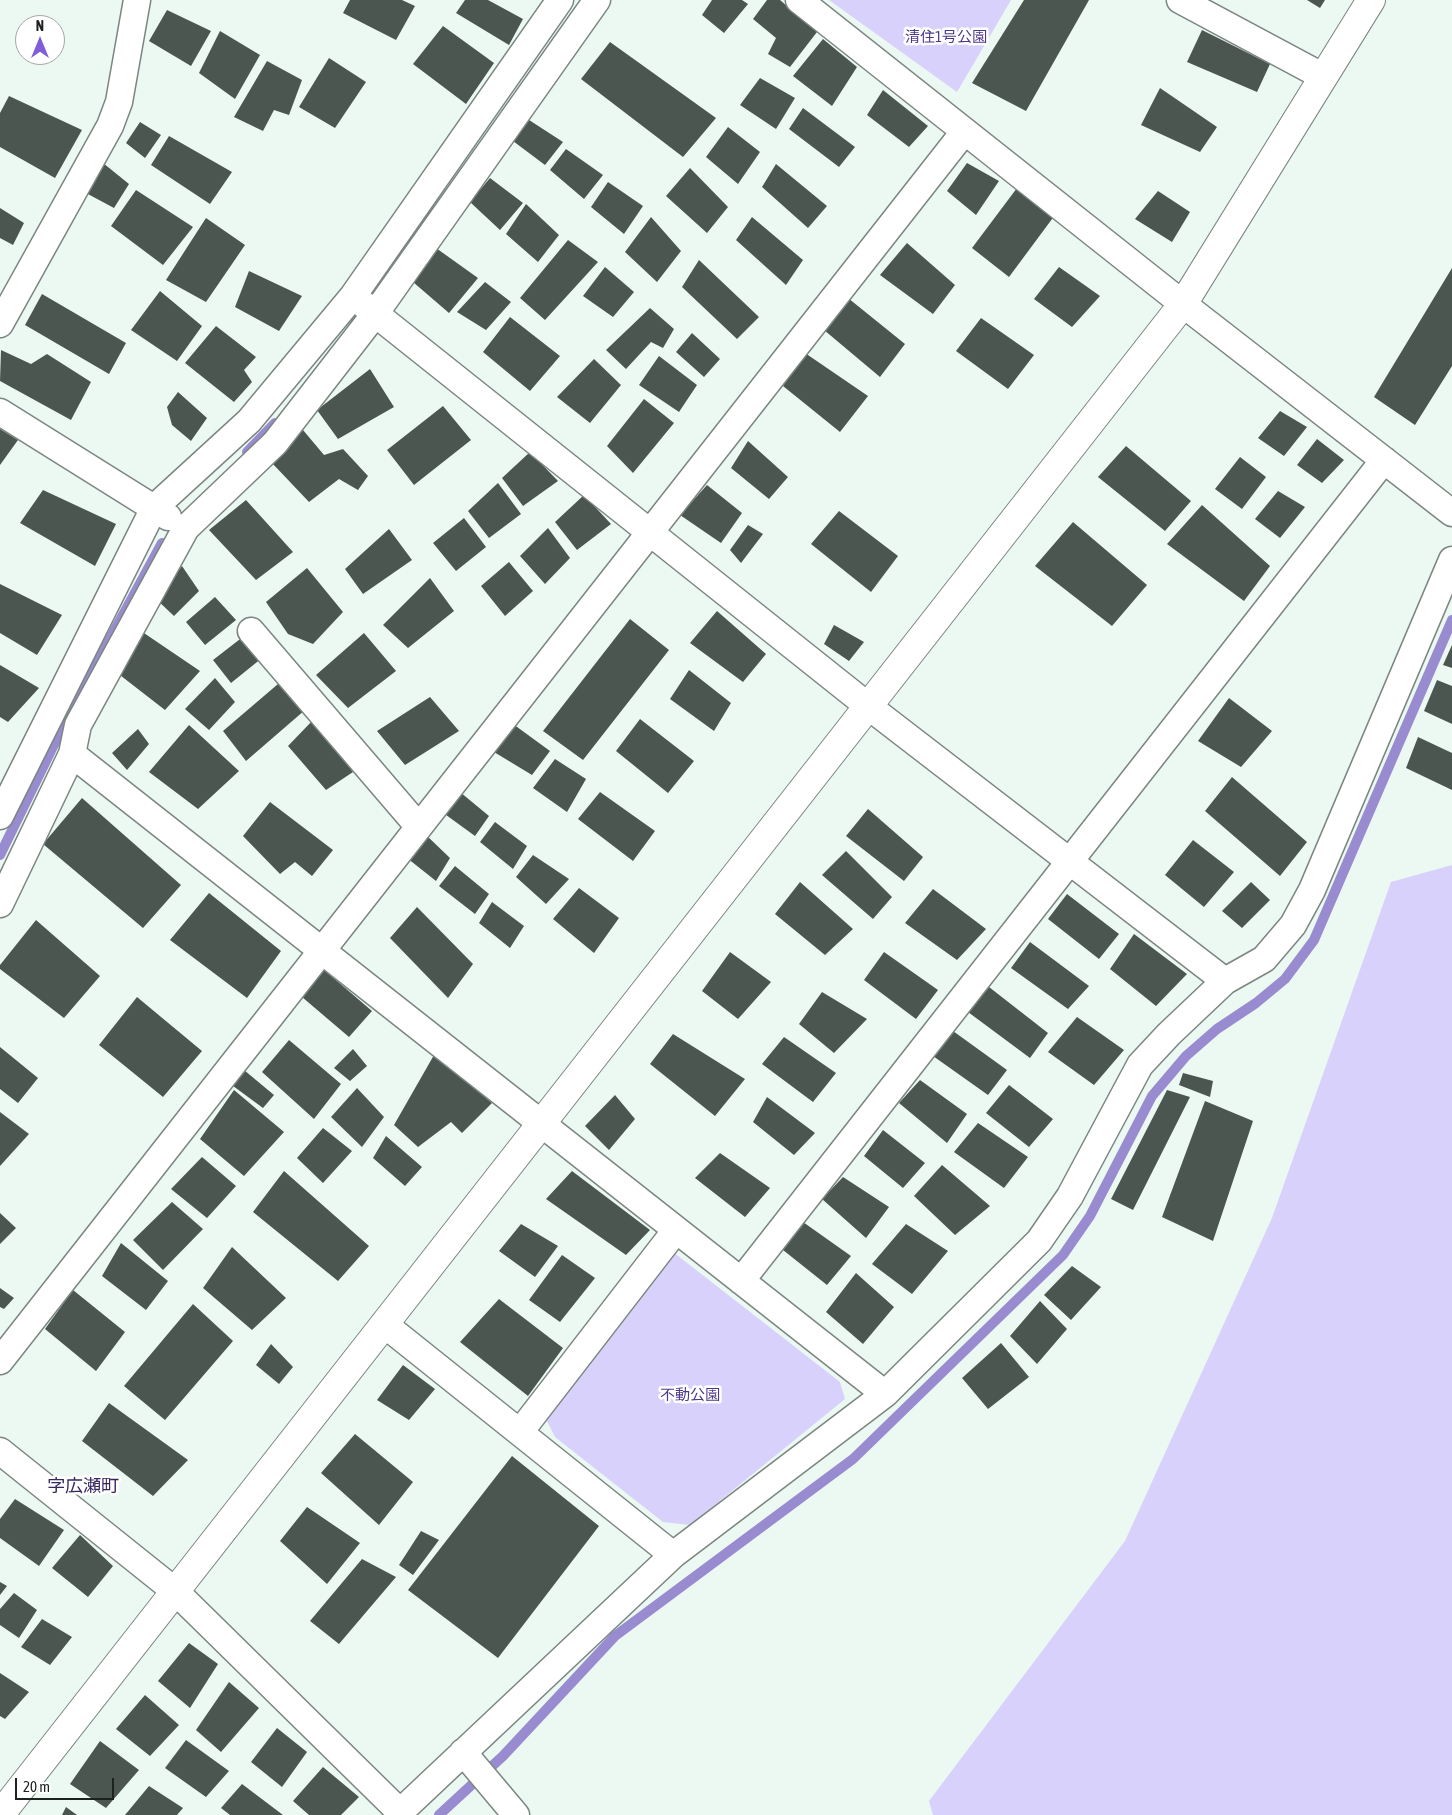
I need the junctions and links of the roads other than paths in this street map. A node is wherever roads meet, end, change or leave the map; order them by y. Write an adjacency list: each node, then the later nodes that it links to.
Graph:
1 (137, 0): 12 (street)
2 (560, 0): 9 (street)
3 (597, 0): 11 (street)
4 (800, 0): 8 (street)
5 (1180, 0): 7 (street)
6 (1371, 0): 7 (street)
7 (1322, 76): 10 (street)
8 (964, 132): 10 (street); 18 (street)
9 (353, 296): 11 (street); 15 (street)
10 (1183, 304): 14 (street); 21 (street)
11 (375, 314): 17 (street); 18 (street)
12 (0, 324)
13 (0, 412): 15 (street)
14 (1384, 460): 16 (street); 25 (street)
15 (154, 508): 17 (street); 23 (street)
16 (1452, 513)
17 (186, 528): 22 (street)
18 (650, 532): 21 (street); 24 (street)
19 (1452, 560): 28 (street)
20 (251, 631): 24 (street)
21 (868, 706): 25 (street); 29 (street)
22 (72, 754): 26 (street); 27 (street)
23 (0, 816)
24 (419, 827): 27 (street)
25 (1070, 861): 28 (street); 31 (street)
26 (0, 904)
27 (322, 951): 29 (street); 33 (street)
28 (1225, 981): 34 (street)
29 (541, 1124): 30 (street); 32 (street)
30 (676, 1230): 31 (street); 35 (street)
31 (741, 1281): 34 (street)
32 (384, 1324): 35 (street); 38 (street)
33 (0, 1361)
34 (885, 1394): 37 (street)
35 (520, 1432): 37 (street)
36 (0, 1451): 38 (street)
37 (674, 1555): 39 (street)
38 (175, 1591): 40 (street); 41 (street)
39 (467, 1757): 41 (street); 42 (street)
40 (0, 1814)
41 (398, 1814)
42 (516, 1815)

